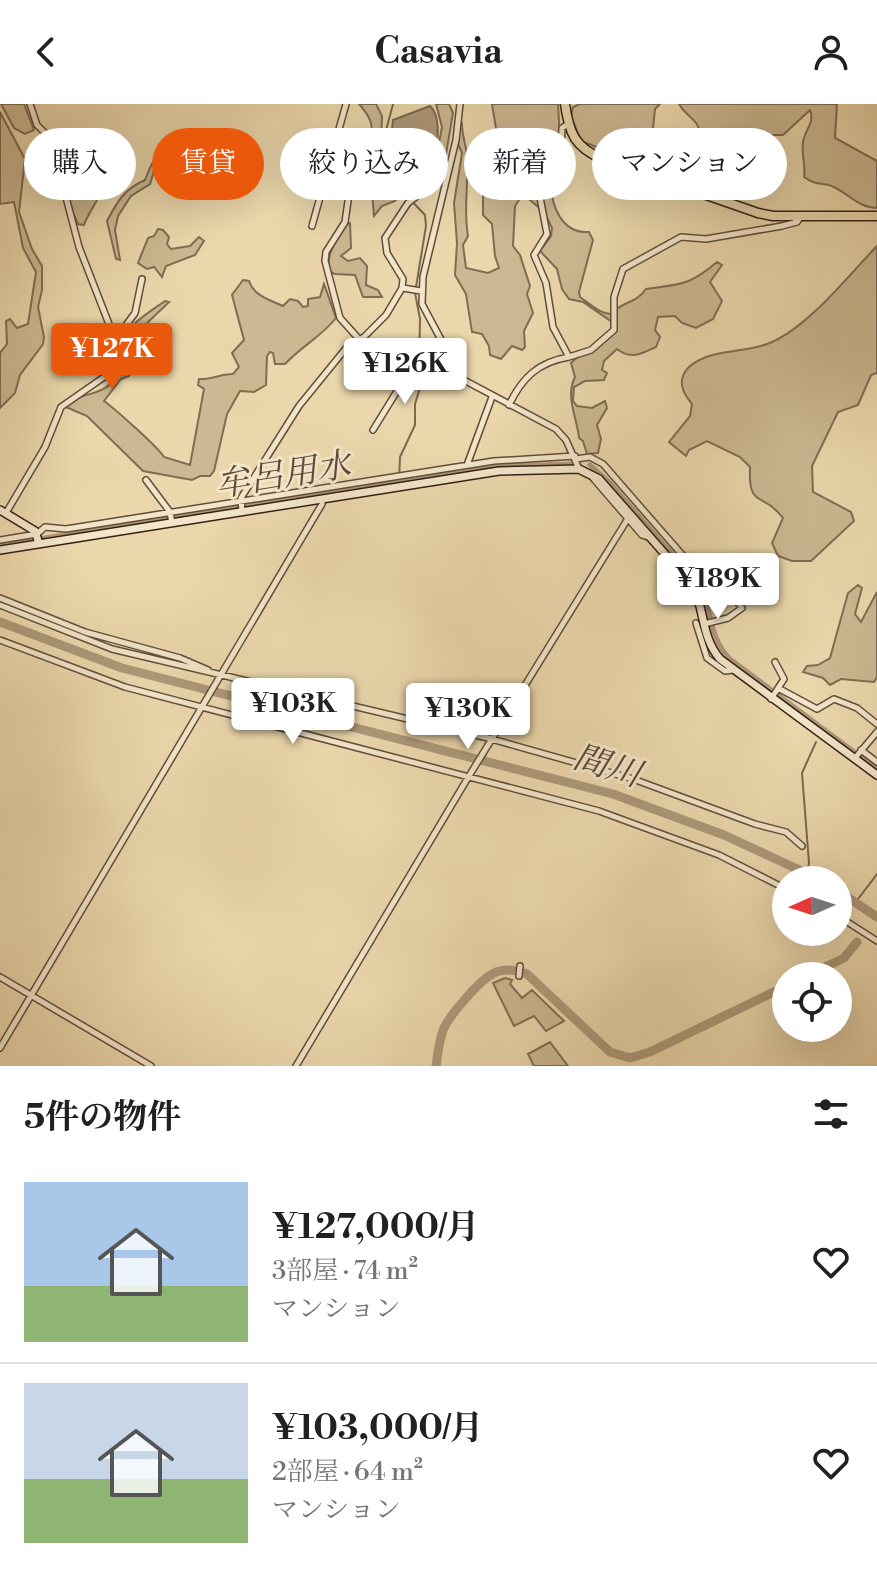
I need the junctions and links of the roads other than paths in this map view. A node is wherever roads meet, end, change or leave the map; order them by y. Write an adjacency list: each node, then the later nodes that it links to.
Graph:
1 (30, 104): 16 (street)
2 (346, 104): 6 (street)
3 (565, 104): 5 (main road)
4 (458, 105): 15 (street)
5 (568, 124): 10 (main road); 18 (street)
6 (339, 128)
7 (319, 200): 12 (street)
8 (348, 200): 17 (street)
9 (411, 200): 14 (street)
10 (802, 216): 11 (main road); 18 (street)
11 (877, 216)
12 (312, 226)
13 (142, 279): 16 (street)
14 (402, 288): 15 (street); 17 (street)
15 (417, 290): 20 (street)
16 (114, 337): 33 (street)
17 (360, 340): 19 (street); 32 (street)
18 (569, 357): 22 (street)
19 (410, 370): 20 (street); 23 (street)
20 (462, 379): 21 (street)
21 (492, 397): 22 (street); 25 (street)
22 (509, 405): 24 (street)
23 (373, 430)
24 (576, 458): 25 (street); 26 (street); 31 (street)
25 (467, 465): 29 (street)
26 (579, 469): 27 (street); 29 (street)
27 (592, 474): 31 (street); 35 (street)
28 (146, 480): 34 (street)
29 (396, 481): 30 (street); 32 (street)
30 (322, 499): 32 (street); 48 (street)
31 (627, 500): 38 (street); 41 (street)
32 (241, 506): 34 (street); 36 (street)
33 (3, 511): 37 (street)
34 (170, 513): 36 (street); 37 (street)
35 (627, 520): 38 (street); 53 (street)
36 (172, 522): 37 (street)
37 (39, 536): 39 (street); 40 (street)
38 (652, 538): 41 (street)
39 (0, 540)
40 (0, 550)
41 (703, 593): 44 (street); 44 (street)
42 (0, 598): 47 (street)
43 (0, 605): 47 (street)
44 (702, 623): 49 (street)
45 (0, 640): 50 (street)
46 (775, 662): 49 (street)
47 (212, 673): 48 (street)
48 (220, 676): 50 (street); 53 (street)
49 (775, 693): 51 (street); 54 (street)
50 (202, 706): 57 (street); 65 (street)
51 (877, 724)
52 (877, 732): 54 (street)
53 (492, 741): 57 (street); 58 (street)
54 (858, 754): 55 (street); 56 (street)
55 (877, 762)
56 (877, 775)
57 (468, 778): 59 (street); 68 (street)
58 (802, 846)
59 (772, 881)
60 (852, 925): 61 (street)
61 (877, 941)
62 (520, 966): 63 (street)
63 (519, 975)
64 (0, 977): 65 (street)
65 (30, 995): 66 (street); 67 (street)
66 (0, 1048)
67 (151, 1066)
68 (296, 1066)

